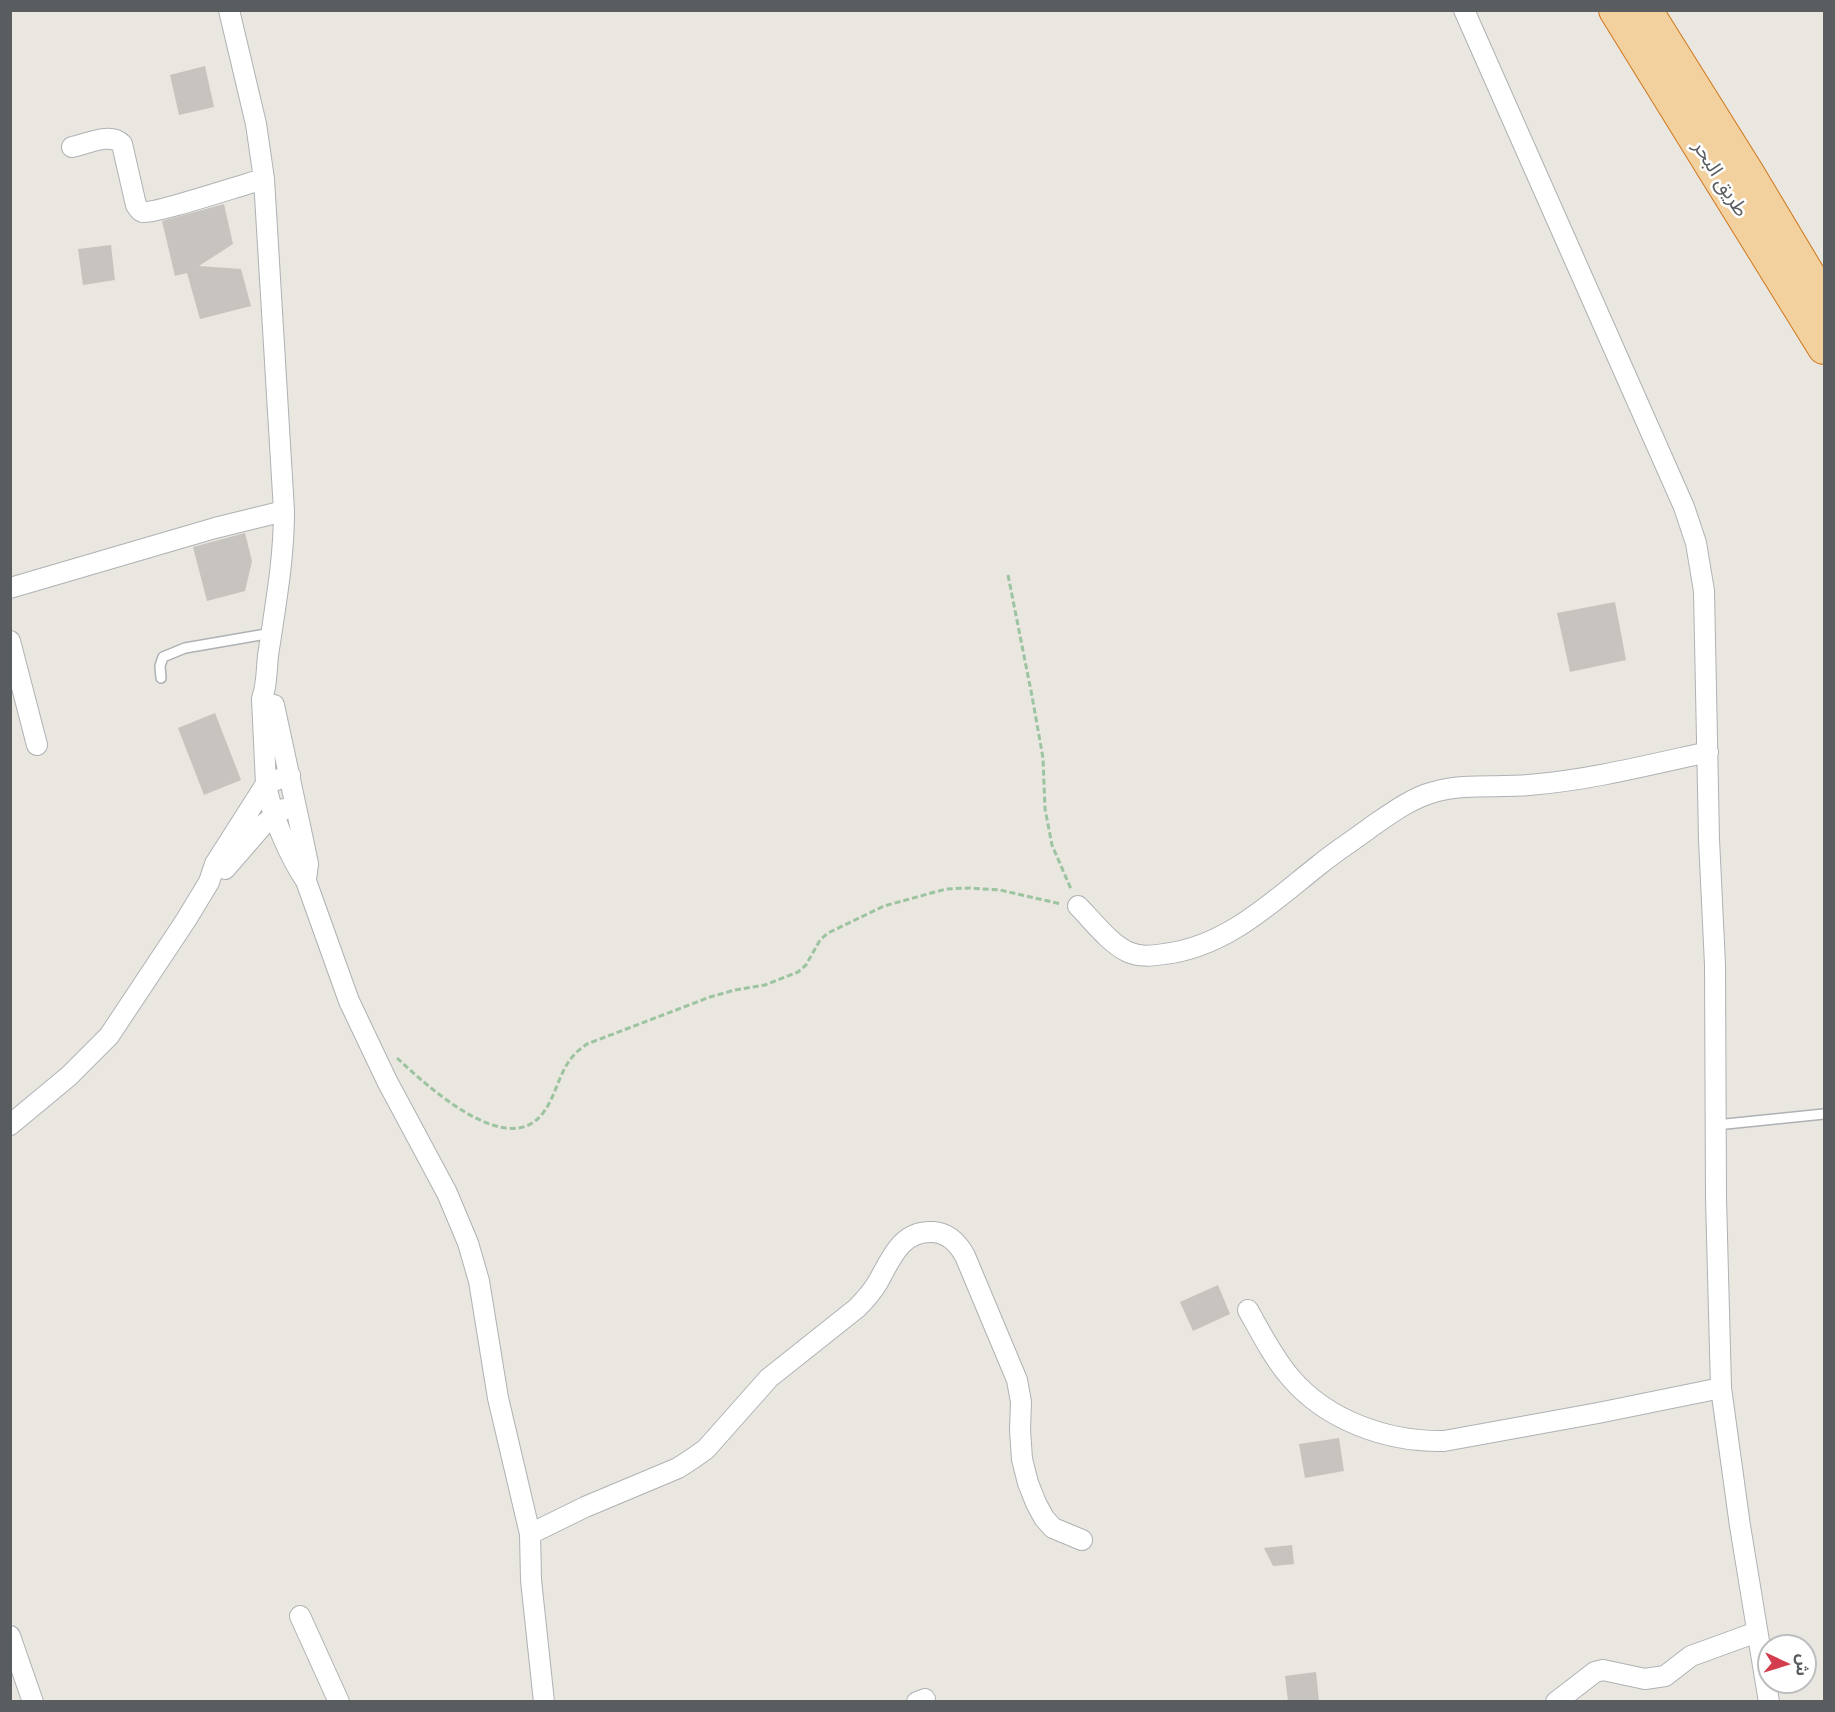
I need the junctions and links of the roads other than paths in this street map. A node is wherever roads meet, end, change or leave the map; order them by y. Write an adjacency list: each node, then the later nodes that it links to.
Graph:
1 (229, 10): 6 (street)
2 (1464, 10): 16 (street)
3 (1616, 10): 8 (highway, طريق البحر)
4 (1646, 10): 7 (highway, طريق البحر)
5 (72, 147): 6 (street)
6 (264, 179): 9 (street)
7 (1824, 300)
8 (1824, 348)
9 (284, 511): 10 (street); 11 (street)
10 (10, 588)
11 (272, 633): 13 (lane); 14 (street)
12 (10, 641): 15 (street)
13 (161, 678)
14 (266, 688): 17 (street); 18 (street)
15 (37, 746)
16 (1708, 752): 23 (street); 26 (street)
17 (290, 775): 18 (street); 19 (street)
18 (266, 784): 20 (street); 22 (street)
19 (296, 803): 20 (street); 21 (street)
20 (274, 816): 21 (street); 22 (street)
21 (306, 881): 29 (street)
22 (209, 882): 25 (street)
23 (1078, 906)
24 (1824, 1114): 26 (lane)
25 (10, 1125)
26 (1716, 1125): 28 (street)
27 (1248, 1310): 28 (street)
28 (1721, 1388): 32 (street)
29 (530, 1534): 30 (street); 36 (street)
30 (1082, 1540)
31 (300, 1616): 35 (street)
32 (1758, 1632): 37 (street); 38 (street)
33 (10, 1636): 34 (street)
34 (33, 1701)
35 (339, 1701)
36 (544, 1701)
37 (1556, 1701)
38 (1768, 1701)

